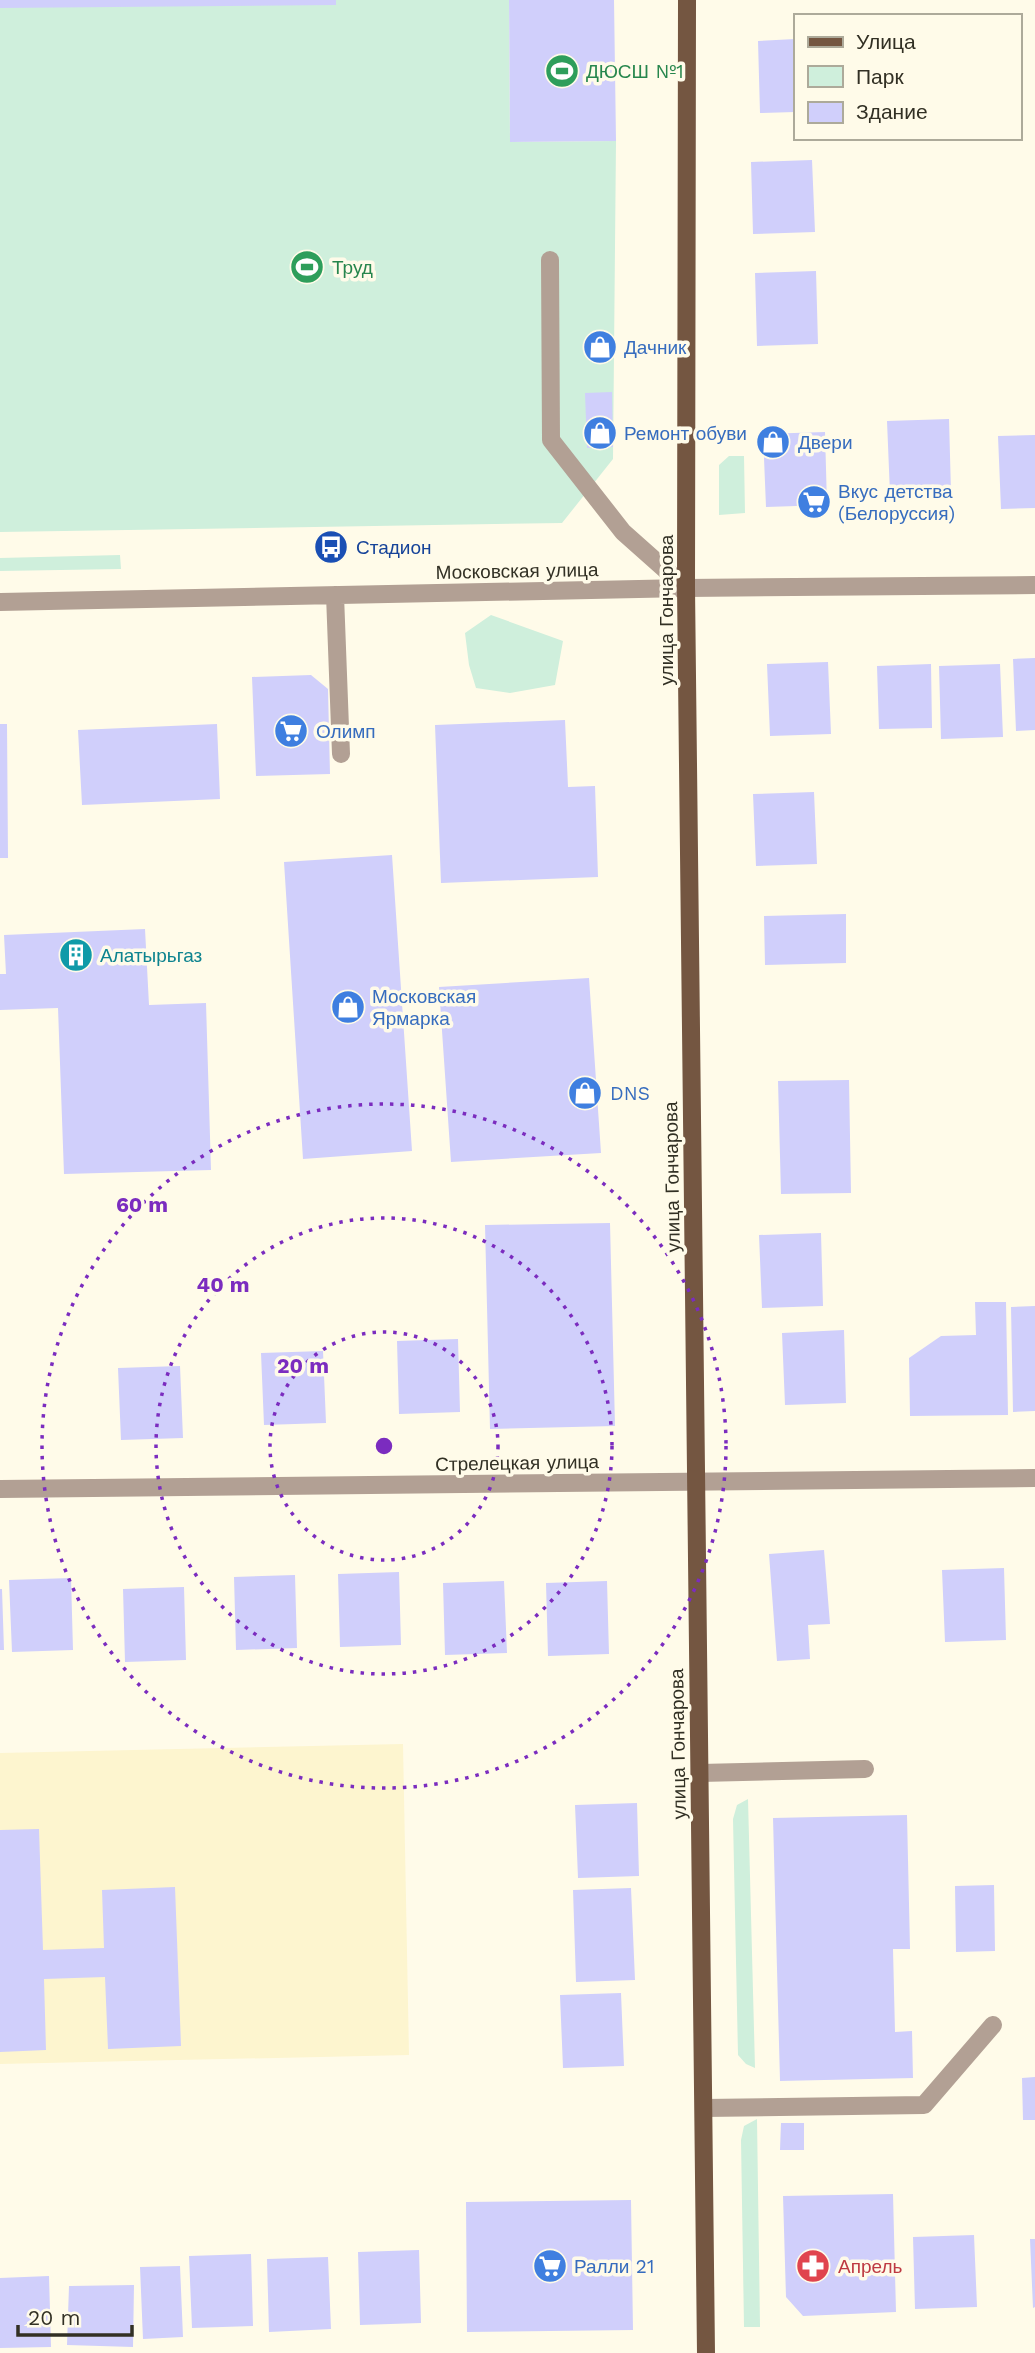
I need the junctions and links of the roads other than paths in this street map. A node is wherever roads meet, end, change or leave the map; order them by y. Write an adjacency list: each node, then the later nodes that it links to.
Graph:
1 (687, 0): 4 (main road, улица Гончарова)
2 (550, 260): 4 (street)
3 (1035, 585): 4 (street, Московская улица)
4 (686, 588): 5 (street, Московская улица); 9 (main road, улица Гончарова)
5 (335, 595): 6 (street, Московская улица); 7 (street)
6 (0, 602)
7 (341, 754)
8 (1035, 1478): 9 (street, Стрелецкая улица)
9 (696, 1483): 10 (street, Стрелецкая улица); 12 (main road, улица Гончарова)
10 (0, 1489)
11 (865, 1769): 12 (street)
12 (700, 1773): 14 (main road, улица Гончарова)
13 (993, 2025): 14 (street)
14 (704, 2108): 15 (main road, улица Гончарова)
15 (706, 2353)

